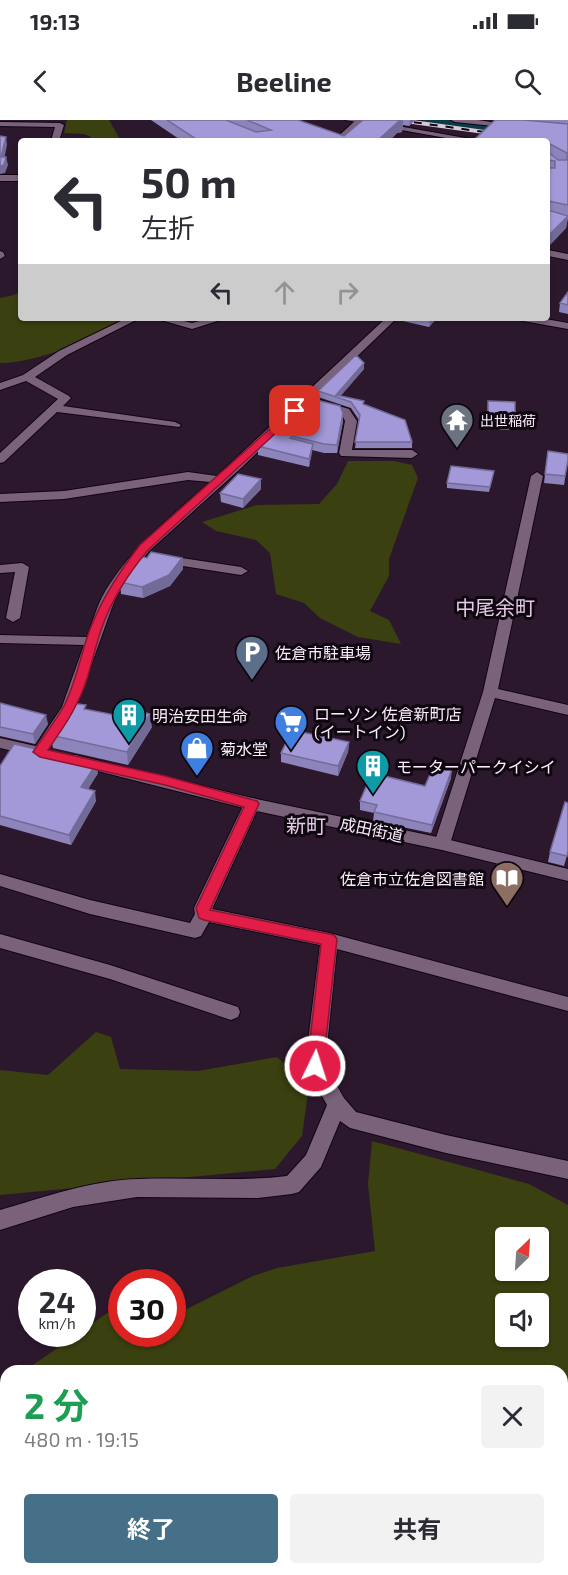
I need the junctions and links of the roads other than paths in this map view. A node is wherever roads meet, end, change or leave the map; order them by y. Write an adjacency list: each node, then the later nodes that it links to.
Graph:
1 (349, 120): 3 (street)
2 (455, 120): 5 (street)
3 (360, 121): 7 (street); 8 (street)
4 (0, 124): 6 (street)
5 (525, 127)
6 (57, 138)
7 (341, 138)
8 (460, 138)
9 (0, 178): 10 (street)
10 (18, 178)
11 (550, 253): 12 (street)
12 (568, 257)
13 (129, 321): 19 (street)
14 (171, 321): 15 (street)
15 (211, 321)
16 (389, 321): 21 (street)
17 (540, 321): 18 (street)
18 (568, 326)
19 (27, 377): 20 (street); 22 (street)
20 (0, 387)
21 (307, 400): 24 (street); 27 (street)
22 (55, 408): 23 (street); 25 (street)
23 (175, 425)
24 (412, 454)
25 (0, 459)
26 (537, 476): 35 (street)
27 (219, 480): 28 (street); 29 (street)
28 (0, 498)
29 (138, 556): 31 (street); 34 (street)
30 (0, 569): 32 (street)
31 (241, 571)
32 (13, 618)
33 (0, 639): 34 (street)
34 (92, 641): 38 (street)
35 (490, 692): 36 (street); 40 (street)
36 (568, 710)
37 (0, 743): 38 (street, 成田街道)
38 (51, 755): 39 (street, 成田街道)
39 (252, 804): 40 (street, 成田街道); 43 (street)
40 (442, 844): 41 (street, 成田街道)
41 (568, 875)
42 (0, 880): 43 (street)
43 (204, 914): 44 (street)
44 (329, 939): 46 (street); 48 (street)
45 (0, 941): 47 (street)
46 (568, 1004)
47 (231, 1012)
48 (337, 1104): 49 (street); 50 (street)
49 (568, 1170)
50 (0, 1220)

